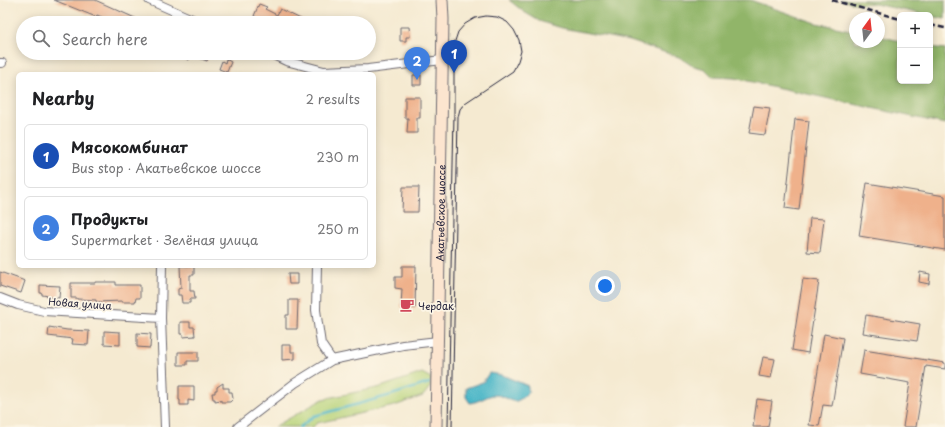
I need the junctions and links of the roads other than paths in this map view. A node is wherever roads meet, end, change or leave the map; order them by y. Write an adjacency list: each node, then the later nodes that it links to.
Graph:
1 (149, 0): 3 (street)
2 (442, 0): 5 (main road, Акатьевское шоссе)
3 (185, 16)
4 (286, 60): 6 (street)
5 (442, 60): 6 (street); 11 (main road, Акатьевское шоссе)
6 (366, 72)
7 (162, 268): 10 (street)
8 (317, 268): 12 (street)
9 (0, 298): 10 (street, Новая улица)
10 (161, 318): 13 (street)
11 (438, 341): 12 (street); 15 (main road, Акатьевское шоссе)
12 (332, 360): 14 (street)
13 (165, 427)
14 (238, 427)
15 (436, 427)

